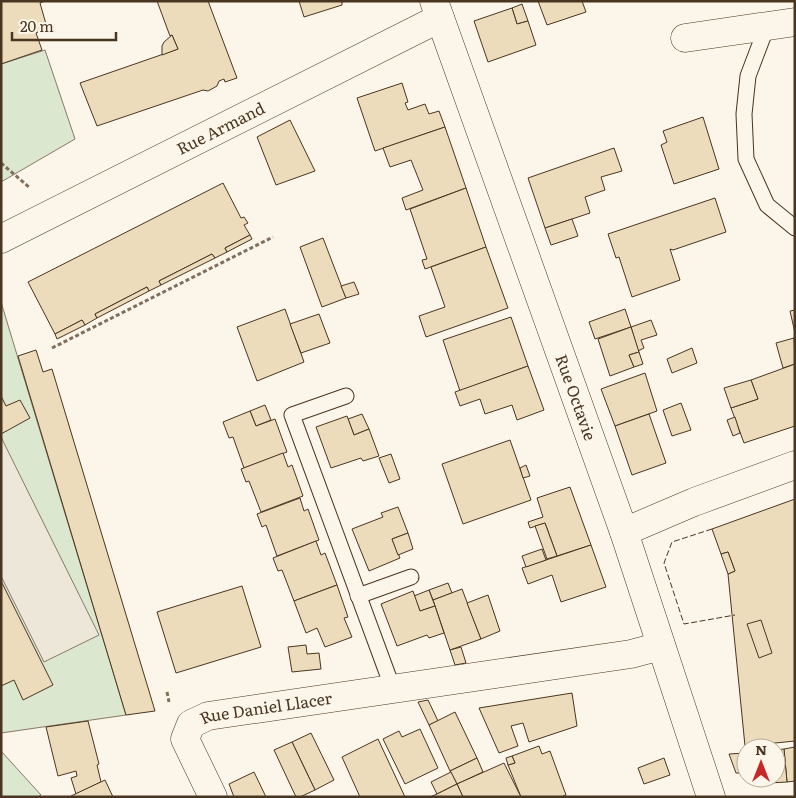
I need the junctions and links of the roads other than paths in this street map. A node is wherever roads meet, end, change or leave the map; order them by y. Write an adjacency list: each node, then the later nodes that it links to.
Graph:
1 (437, 10): 6 (street, Rue Armand); 9 (street, Rue Octavie)
2 (795, 22): 3 (street)
3 (767, 26): 4 (street); 5 (lane)
4 (685, 38)
5 (795, 228)
6 (1, 239)
7 (346, 396): 11 (lane)
8 (795, 465): 9 (street)
9 (624, 532): 12 (street, Rue Octavie)
10 (411, 577): 11 (lane)
11 (358, 596): 13 (lane)
12 (661, 646): 13 (street, Rue Daniel Llacer); 15 (street, Rue Octavie)
13 (393, 689): 14 (street, Rue Daniel Llacer)
14 (213, 797)
15 (711, 797)

